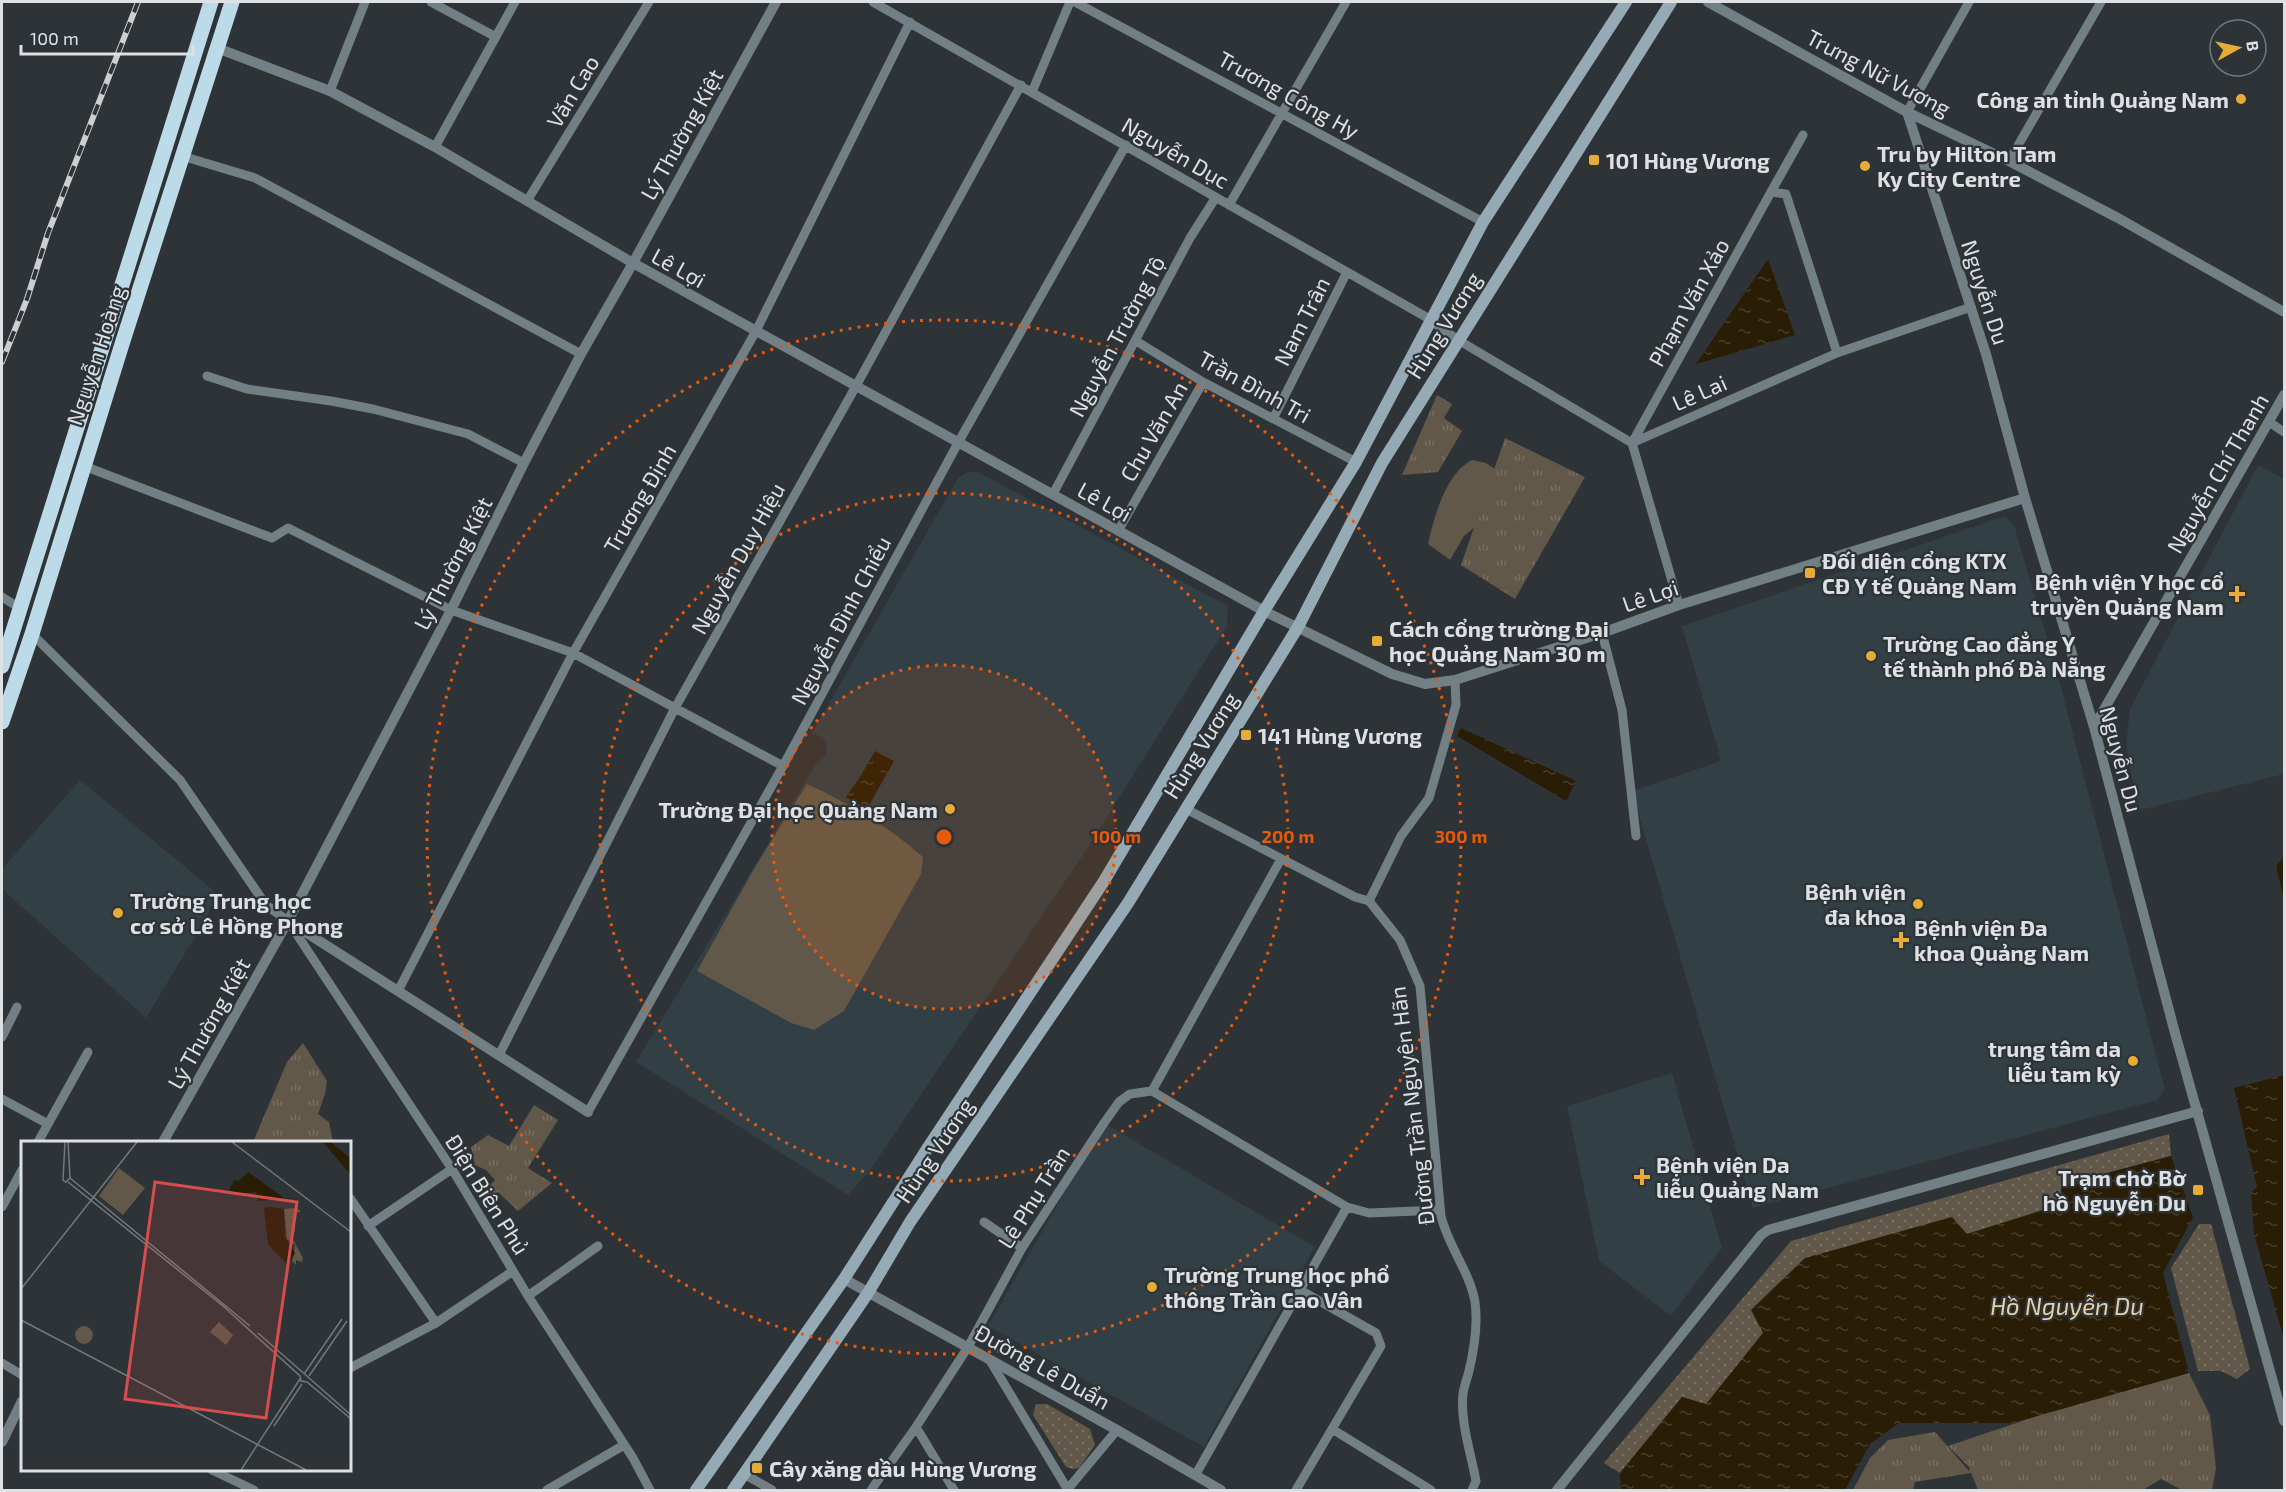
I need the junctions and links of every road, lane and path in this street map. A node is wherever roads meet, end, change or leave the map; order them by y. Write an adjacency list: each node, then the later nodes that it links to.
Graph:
1 (211, 2): 41 (highway, Nguyễn Hoàng)
2 (232, 2): 19 (highway, Nguyễn Hoàng)
3 (365, 2): 21 (street)
4 (431, 2): 18 (street)
5 (515, 2): 18 (street)
6 (649, 2): 32 (street, Văn Cao)
7 (776, 2): 35 (street, Lý Thường Kiệt)
8 (873, 2): 17 (street, Nguyễn Dục)
9 (1070, 2): 22 (street)
10 (1076, 2): 24 (street, Trương Công Hy)
11 (1346, 2): 24 (street)
12 (1626, 2): 34 (main road, Hùng Vương)
13 (1671, 2): 42 (main road, Hùng Vương)
14 (1708, 2): 23 (street, Trưng Nữ Vương)
15 (1970, 2): 23 (street)
16 (2101, 2): 29 (street)
17 (910, 22): 20 (street, Nguyễn Dục); 40 (street, Trương Định)
18 (496, 37): 27 (street)
19 (217, 48): 21 (street, Lê Lợi); 28 (highway, Nguyễn Hoàng)
20 (1021, 85): 22 (street, Nguyễn Dục); 49 (street, Nguyễn Duy Hiệu)
21 (330, 91): 27 (street, Lê Lợi)
22 (1032, 92): 26 (street, Nguyễn Dục)
23 (1907, 112): 29 (street, Trưng Nữ Vương); 37 (street, Nguyễn Du)
24 (1283, 113): 33 (street); 34 (street, Trương Công Hy)
25 (1803, 135): 30 (street, Phạm Văn Xảo)
26 (1126, 146): 31 (street, Nguyễn Dục); 54 (street, Nguyễn Đình Chiểu)
27 (435, 147): 32 (street, Lê Lợi)
28 (182, 156): 44 (highway, Nguyễn Hoàng); 46 (street)
29 (2010, 160): 38 (street, Trưng Nữ Vương)
30 (1771, 192): 45 (street); 55 (street, Phạm Văn Xảo)
31 (1216, 197): 33 (street, Nguyễn Dục); 43 (street, Nguyễn Trường Tộ)
32 (527, 201): 35 (street, Lê Lợi)
33 (1229, 205): 36 (street, Nguyễn Dục)
34 (1483, 222): 39 (main road, Hùng Vương)
35 (633, 263): 40 (street, Lê Lợi); 46 (street, Lý Thường Kiệt)
36 (1347, 272): 39 (street, Nguyễn Dục); 51 (street, Nam Trân)
37 (1971, 307): 45 (street, Lê Lai); 60 (street, Nguyễn Du)
38 (2284, 312)
39 (1431, 320): 42 (street, Nguyễn Dục); 56 (main road, Hùng Vương)
40 (756, 331): 49 (street, Lê Lợi); 70 (street, Trương Định)
41 (105, 338): 44 (highway); 64 (highway, Nguyễn Hoàng)
42 (1458, 340): 55 (street); 67 (main road, Hùng Vương)
43 (1136, 341): 48 (street, Trần Đình Tri); 59 (street, Nguyễn Trường Tộ)
44 (122, 344): 58 (highway, Nguyễn Hoàng)
45 (1837, 353): 55 (street, Lê Lai)
46 (581, 354): 57 (street, Lý Thường Kiệt)
47 (207, 376): 57 (street)
48 (1203, 382): 51 (street, Trần Đình Tri); 61 (street, Chu Văn An)
49 (856, 386): 54 (street, Lê Lợi); 73 (street, Nguyễn Duy Hiệu)
50 (2284, 395): 52 (street, Nguyễn Chí Thanh)
51 (1273, 419): 56 (street, Trần Đình Tri)
52 (2268, 422): 53 (street); 75 (street, Nguyễn Chí Thanh)
53 (2284, 432)
54 (958, 442): 59 (street, Lê Lợi); 76 (street, Nguyễn Đình Chiểu)
55 (1632, 443): 63 (street)
56 (1356, 462): 66 (main road, Hùng Vương)
57 (524, 463): 65 (street, Lý Thường Kiệt)
58 (84, 466): 65 (street); 69 (highway, Nguyễn Hoàng)
59 (1053, 494): 61 (street, Lê Lợi)
60 (2025, 498): 63 (street, Lê Lợi); 75 (street, Nguyễn Du)
61 (1118, 531): 66 (street, Lê Lợi)
62 (2, 597): 64 (street)
63 (1679, 605): 68 (street, Lê Lợi)
64 (18, 607): 71 (highway, Nguyễn Hoàng)
65 (451, 609): 70 (street); 81 (street, Lý Thường Kiệt)
66 (1264, 611): 67 (street, Lê Lợi); 105 (main road, Hùng Vương)
67 (1298, 627): 72 (street, Lê Lợi); 77 (main road, Hùng Vương)
68 (1602, 633): 72 (street, Lê Lợi); 78 (street)
69 (32, 634): 74 (highway, Nguyễn Hoàng); 81 (street, Điện Biên Phủ)
70 (573, 653): 73 (street); 82 (street, Trương Định)
71 (2, 666)
72 (1455, 680): 80 (street)
73 (675, 708): 76 (street); 86 (street, Nguyễn Duy Hiệu)
74 (2, 722)
75 (2094, 727): 89 (street, Nguyễn Du)
76 (783, 766): 90 (street, Nguyễn Đình Chiểu)
77 (1186, 809): 79 (street); 107 (main road, Hùng Vương)
78 (1636, 836)
79 (1281, 859): 80 (street); 87 (street)
80 (1369, 901): 99 (street, Đường Trần Nguyên Hãn)
81 (288, 921): 82 (street); 93 (street, Lý Thường Kiệt); 94 (street, Điện Biên Phủ)
82 (398, 991): 86 (street)
83 (17, 1007): 84 (street)
84 (2, 1037)
85 (88, 1052): 91 (street)
86 (499, 1055): 90 (street)
87 (1152, 1091): 98 (street); 103 (street, Lê Phụ Trần)
88 (2, 1099): 91 (street)
89 (2198, 1111): 116 (street, Nguyễn Du); 138 (street)
90 (588, 1112)
91 (48, 1124): 92 (street)
92 (39, 1141)
93 (165, 1141)
94 (452, 1169): 101 (street); 104 (street, Điện Biên Phủ)
95 (21, 1172): 97 (street)
96 (351, 1200): 101 (street)
97 (2, 1207)
98 (1347, 1207): 99 (street); 106 (street)
99 (1440, 1210): 137 (street, Đường Trần Nguyên Hãn)
100 (984, 1222): 103 (street)
101 (368, 1226): 109 (street)
102 (598, 1246): 108 (street)
103 (1022, 1248): 110 (street, Lê Phụ Trần)
104 (513, 1271): 108 (street, Điện Biên Phủ); 109 (street)
105 (844, 1279): 107 (street, Đường Lê Duẩn); 129 (main road, Hùng Vương)
106 (1300, 1290): 118 (street); 124 (street)
107 (868, 1293): 110 (street, Đường Lê Duẩn); 123 (main road, Hùng Vương)
108 (528, 1296): 121 (street, Điện Biên Phủ)
109 (436, 1323): 113 (street)
110 (968, 1347): 111 (street, Đường Lê Duẩn); 117 (street, Lê Phụ Trần)
111 (989, 1359): 119 (street, Đường Lê Duẩn); 125 (street)
112 (2, 1363): 114 (street)
113 (351, 1367)
114 (21, 1374)
115 (21, 1403): 120 (street)
116 (2284, 1421)
117 (916, 1427): 132 (street, Lê Phụ Trần); 133 (street)
118 (1332, 1429): 135 (street); 136 (street)
119 (1117, 1430): 124 (street, Đường Lê Duẩn); 125 (street)
120 (2, 1442)
121 (624, 1445): 127 (street); 128 (street, Điện Biên Phủ)
122 (214, 1471): 126 (street)
123 (744, 1474): 130 (main road, Hùng Vương); 131 (street)
124 (1196, 1474): 134 (street, Đường Lê Duẩn)
125 (1068, 1490)
126 (254, 1491)
127 (548, 1491)
128 (650, 1491)
129 (696, 1491)
130 (733, 1491)
131 (772, 1491)
132 (871, 1491)
133 (954, 1491)
134 (1221, 1491)
135 (1296, 1491)
136 (1431, 1491)
137 (1472, 1491)
138 (1557, 1491)

